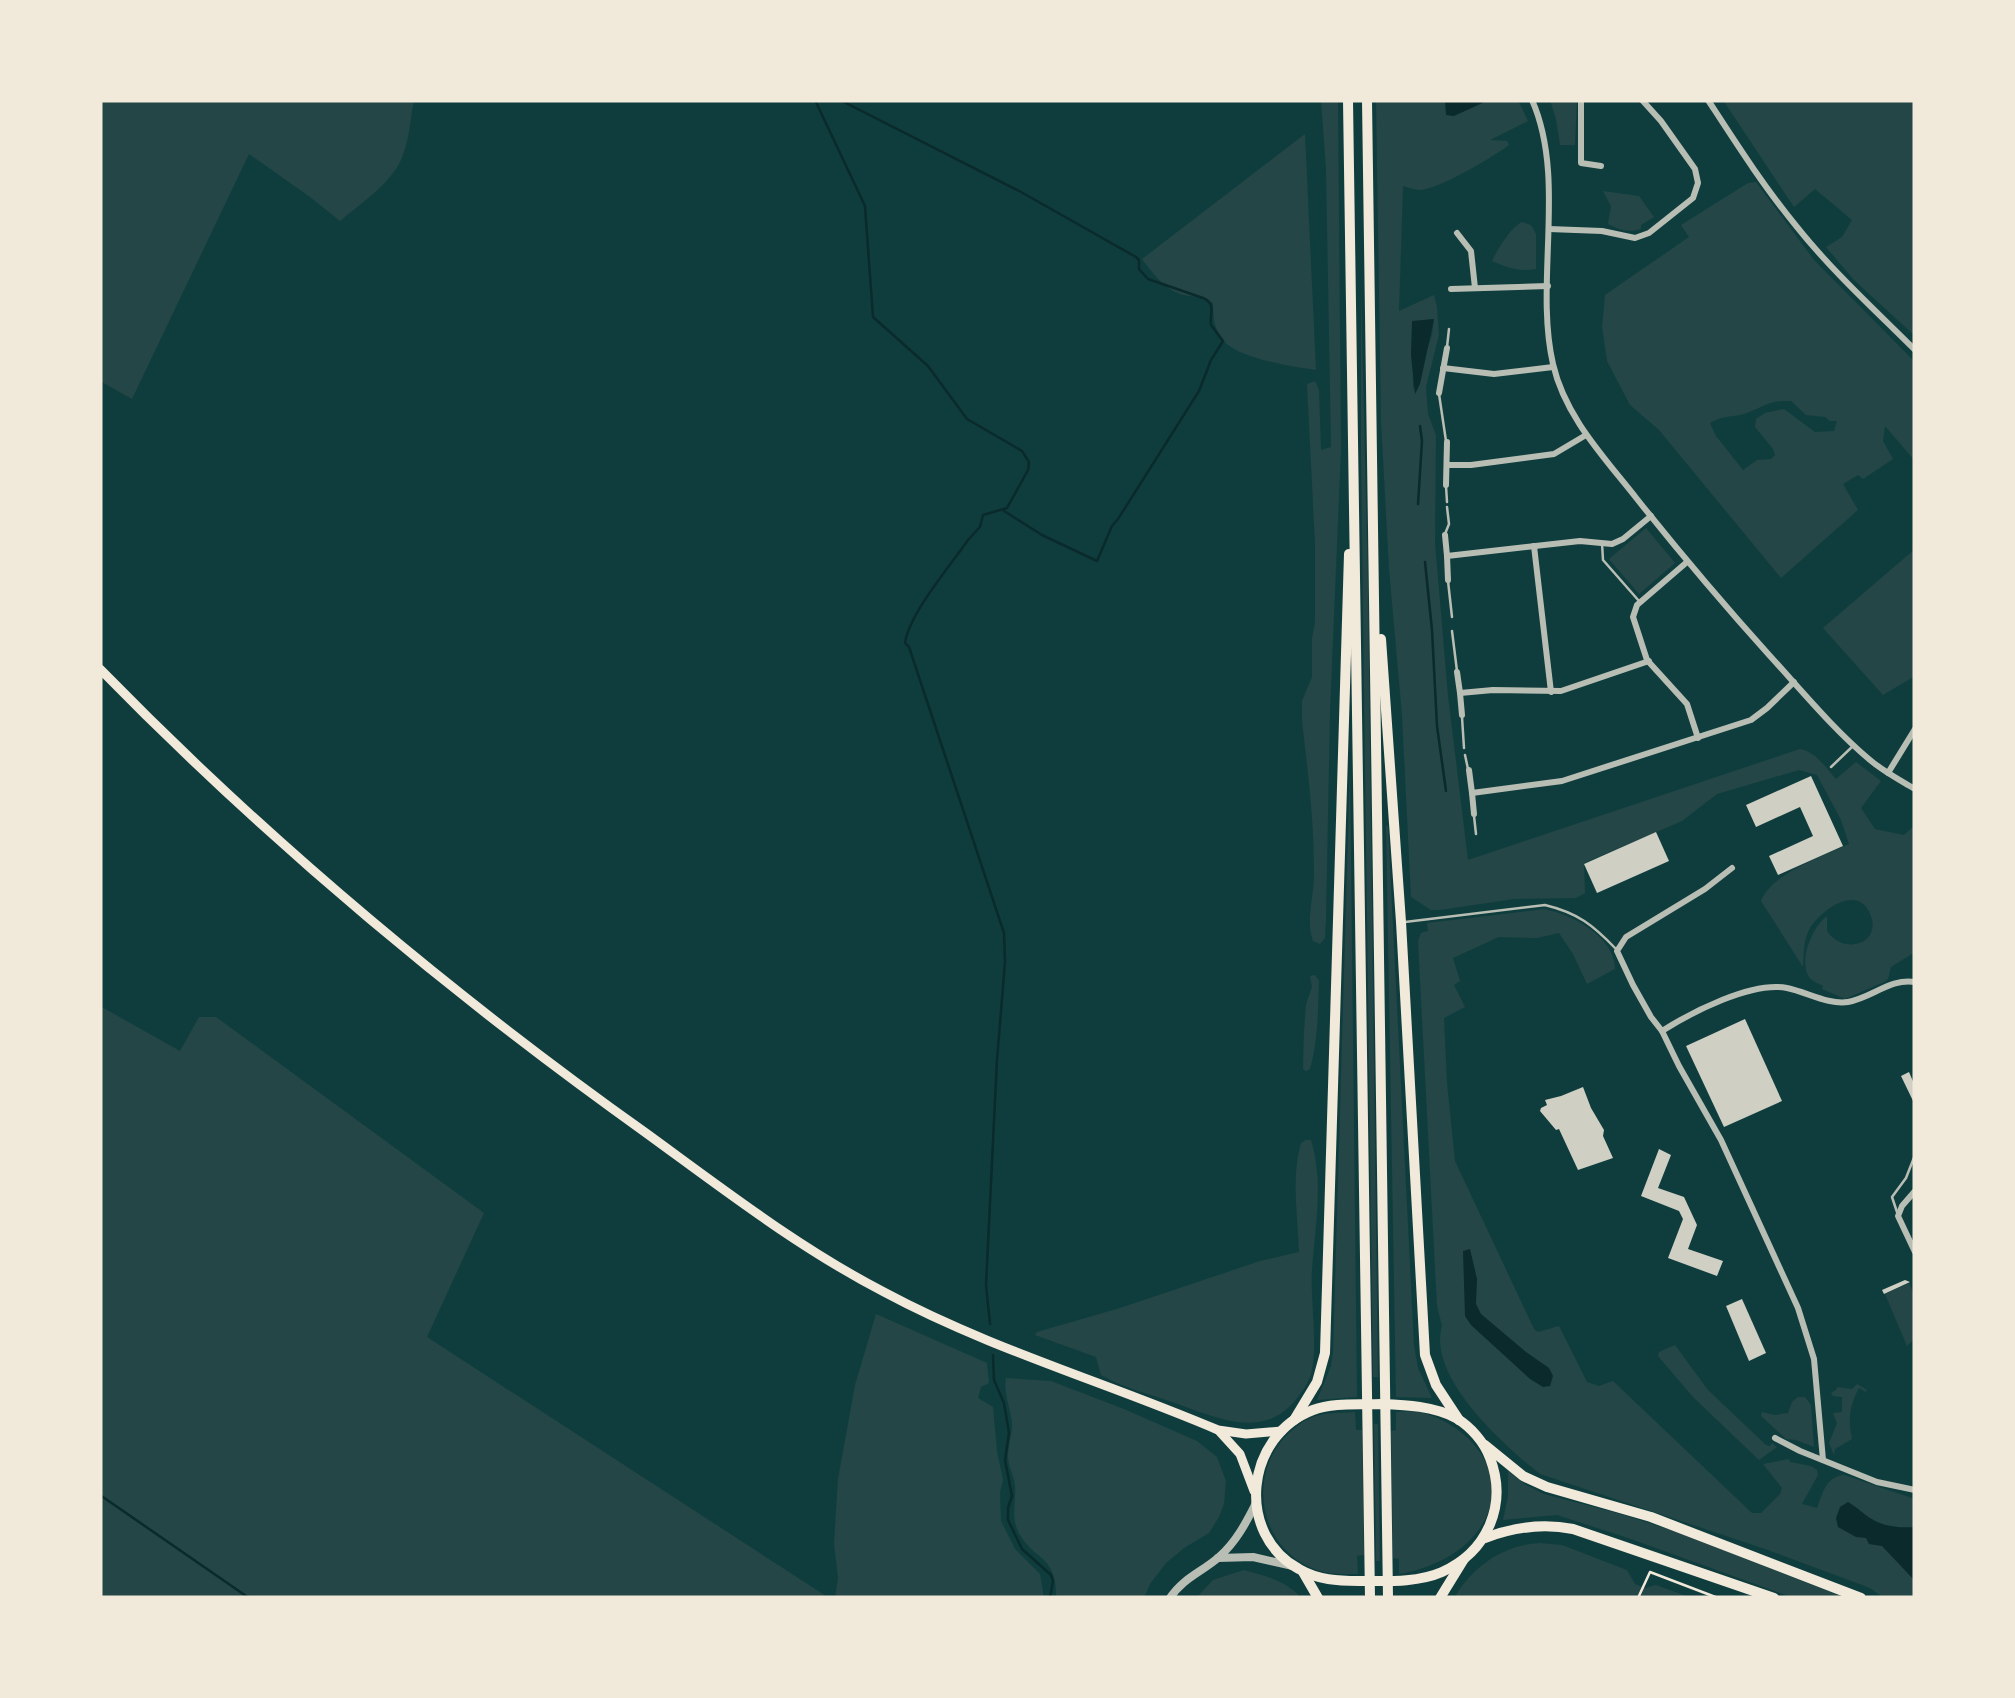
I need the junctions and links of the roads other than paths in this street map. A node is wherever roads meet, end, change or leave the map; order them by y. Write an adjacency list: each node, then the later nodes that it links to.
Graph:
1 (1348, 100): 24 (main road)
2 (1367, 100): 28 (main road)
3 (1532, 100): 8 (street)
4 (1581, 100): 7 (street)
5 (1642, 100): 8 (street)
6 (1708, 100): 15 (street)
7 (1601, 166)
8 (1549, 229): 10 (street)
9 (1457, 233): 11 (street)
10 (1548, 286): 11 (street); 16 (street)
11 (1475, 288): 12 (street)
12 (1452, 289)
13 (1449, 329): 14 (lane)
14 (1447, 348): 17 (street)
15 (1915, 350)
16 (1554, 367): 17 (street); 19 (street)
17 (1443, 368): 18 (street)
18 (1439, 392): 20 (lane)
19 (1586, 435): 21 (street); 23 (street)
20 (1446, 442): 21 (street)
21 (1448, 465): 22 (street)
22 (1446, 485): 25 (lane)
23 (1650, 516): 26 (street); 30 (street)
24 (1352, 524): 63 (main road); 78 (main road)
25 (1444, 535): 29 (street)
26 (1602, 543): 27 (street); 32 (lane)
27 (1534, 546): 29 (street); 39 (street)
28 (1373, 549): 55 (main road); 79 (main road)
29 (1447, 556): 31 (street)
30 (1687, 562): 32 (street); 38 (street)
31 (1448, 580): 33 (lane)
32 (1640, 602): 35 (street)
33 (1452, 616)
34 (1452, 631): 37 (lane)
35 (1648, 661): 39 (street); 43 (street)
36 (100, 670): 65 (main road)
37 (1457, 672): 40 (street)
38 (1794, 682): 43 (street); 44 (street)
39 (1551, 692): 40 (street)
40 (1460, 693): 41 (street)
41 (1462, 716): 45 (lane)
42 (1915, 729): 49 (street)
43 (1698, 738): 51 (street)
44 (1854, 745): 47 (lane); 49 (street)
45 (1464, 748)
46 (1464, 755): 48 (lane)
47 (1831, 768)
48 (1469, 770): 51 (street)
49 (1888, 773): 50 (street)
50 (1915, 789)
51 (1472, 793): 52 (street)
52 (1474, 814): 53 (lane)
53 (1476, 834)
54 (1732, 868): 56 (street)
55 (1401, 922): 56 (lane); 64 (main road)
56 (1617, 950): 58 (street)
57 (1915, 982): 58 (street)
58 (1662, 1031): 69 (street)
59 (1915, 1155): 61 (lane)
60 (1915, 1190): 61 (street)
61 (1898, 1216): 62 (street)
62 (1915, 1252)
63 (1294, 1420): 64 (main road); 66 (main road)
64 (1459, 1420): 68 (main road)
65 (1218, 1430): 66 (main road); 71 (main road)
66 (1282, 1431): 71 (main road)
67 (1775, 1438): 69 (street)
68 (1484, 1444): 72 (main road); 82 (main road)
69 (1823, 1460): 70 (street)
70 (1915, 1490)
71 (1255, 1498): 73 (street); 75 (main road)
72 (1484, 1538): 74 (main road); 81 (main road)
73 (1218, 1558): 75 (street); 76 (street)
74 (1464, 1559): 75 (main road); 80 (main road)
75 (1299, 1569): 77 (main road)
76 (1170, 1598)
77 (1318, 1598)
78 (1370, 1598)
79 (1388, 1598)
80 (1440, 1598)
81 (1774, 1598)
82 (1862, 1598)

